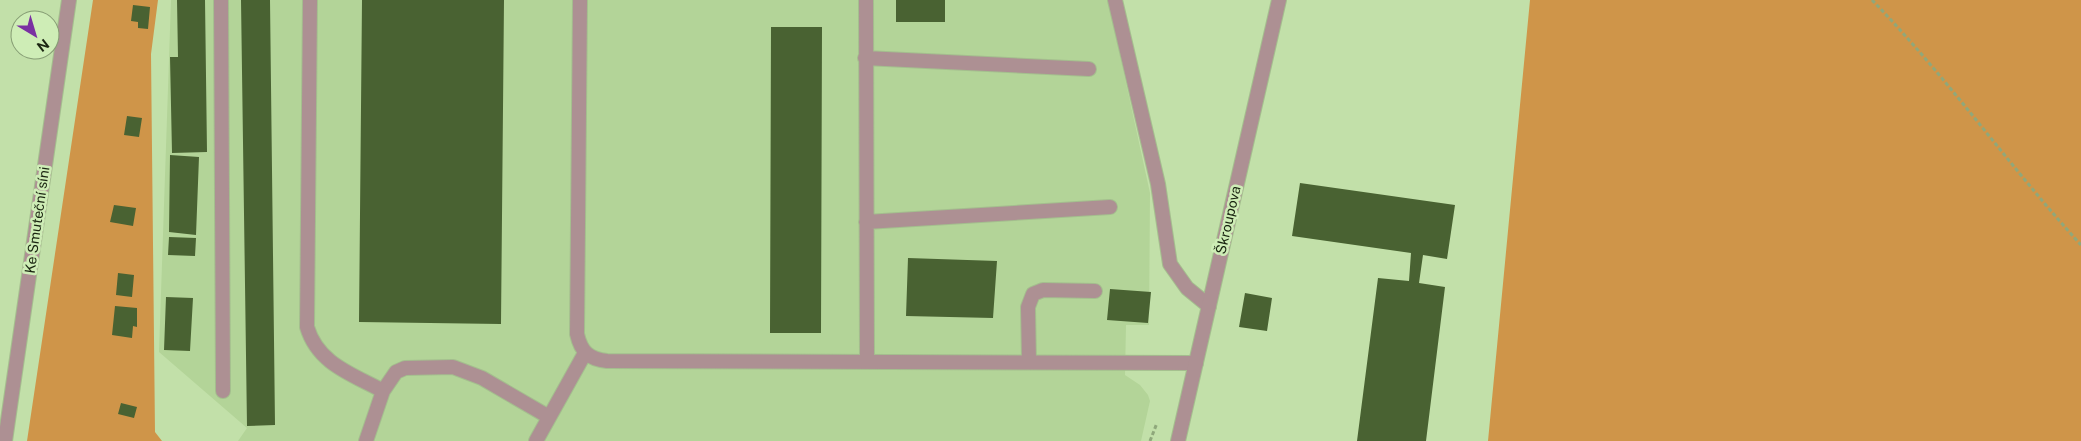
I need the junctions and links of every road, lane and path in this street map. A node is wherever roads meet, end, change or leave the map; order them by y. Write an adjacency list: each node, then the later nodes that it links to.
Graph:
1 (69, 0): 24 (street, Ke Smuteční síni)
2 (221, 0): 21 (street)
3 (310, 0): 20 (street)
4 (580, 0): 16 (street)
5 (866, 0): 9 (street)
6 (1115, 0): 15 (street)
7 (1279, 0): 15 (street, Škroupova)
8 (1872, 0): 13 (path)
9 (865, 58): 10 (street); 12 (street)
10 (1089, 69)
11 (1110, 207): 12 (street)
12 (866, 222): 17 (street)
13 (2081, 246)
14 (1095, 291): 18 (street)
15 (1209, 306): 19 (street, Škroupova)
16 (585, 354): 17 (street); 22 (street)
17 (866, 362): 18 (street)
18 (1029, 362): 19 (street)
19 (1196, 362): 28 (street, Škroupova)
20 (383, 391): 22 (street); 25 (street)
21 (223, 392)
22 (550, 417): 26 (street)
23 (1159, 417): 27 (path)
24 (5, 441)
25 (366, 441)
26 (536, 441)
27 (1150, 441)
28 (1178, 441)

